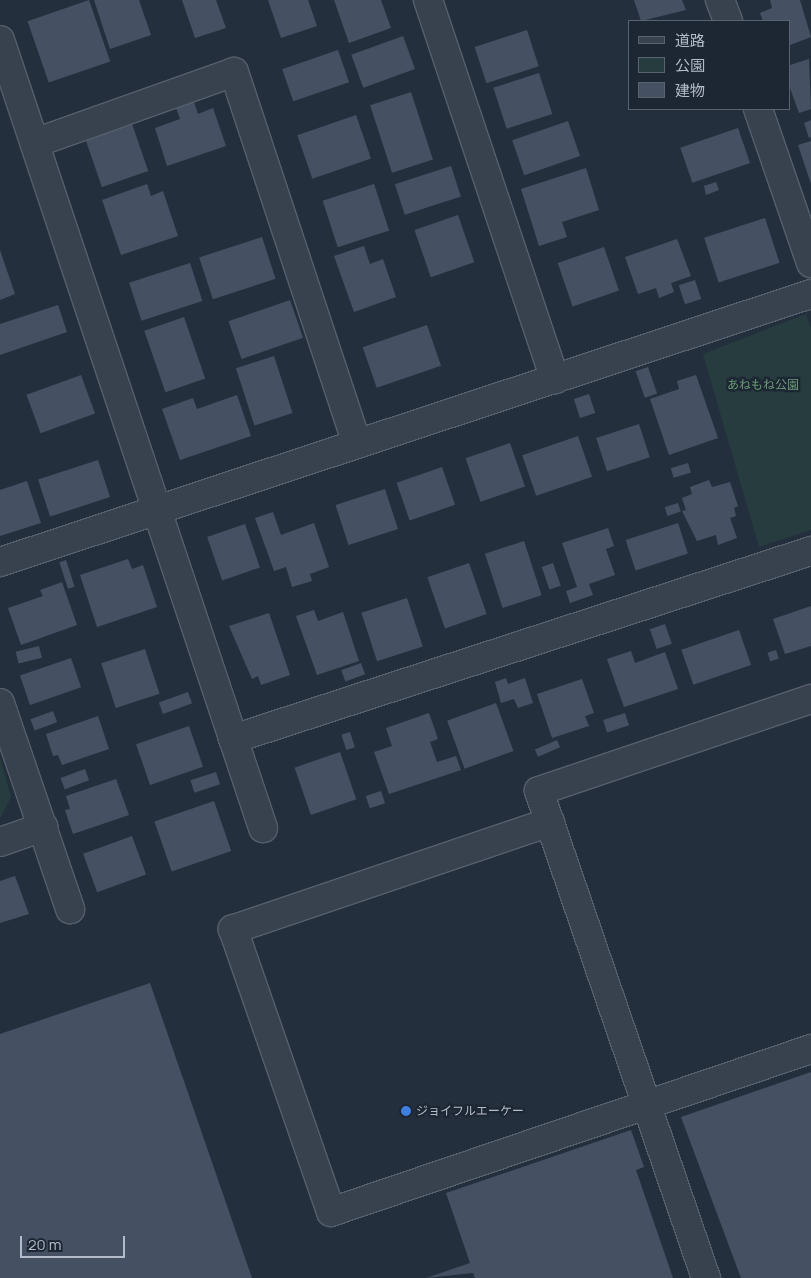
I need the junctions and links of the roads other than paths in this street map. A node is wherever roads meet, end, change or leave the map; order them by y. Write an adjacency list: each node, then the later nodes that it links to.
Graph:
1 (428, 0): 9 (street)
2 (720, 0): 3 (street)
3 (728, 20)
4 (0, 40): 6 (street)
5 (758, 110): 7 (street)
6 (35, 143): 10 (street); 11 (street)
7 (811, 264)
8 (811, 294): 9 (street)
9 (554, 378): 10 (street)
10 (357, 443): 11 (street)
11 (157, 509): 13 (street); 16 (street)
12 (811, 551): 16 (street)
13 (0, 562)
14 (811, 699): 17 (street)
15 (0, 703): 18 (street)
16 (233, 739): 19 (street)
17 (550, 822): 23 (street); 23 (street)
18 (42, 827): 20 (street); 21 (street)
19 (263, 828)
20 (0, 842)
21 (70, 909)
22 (811, 1049): 23 (street)
23 (649, 1105): 24 (street)
24 (706, 1278)

